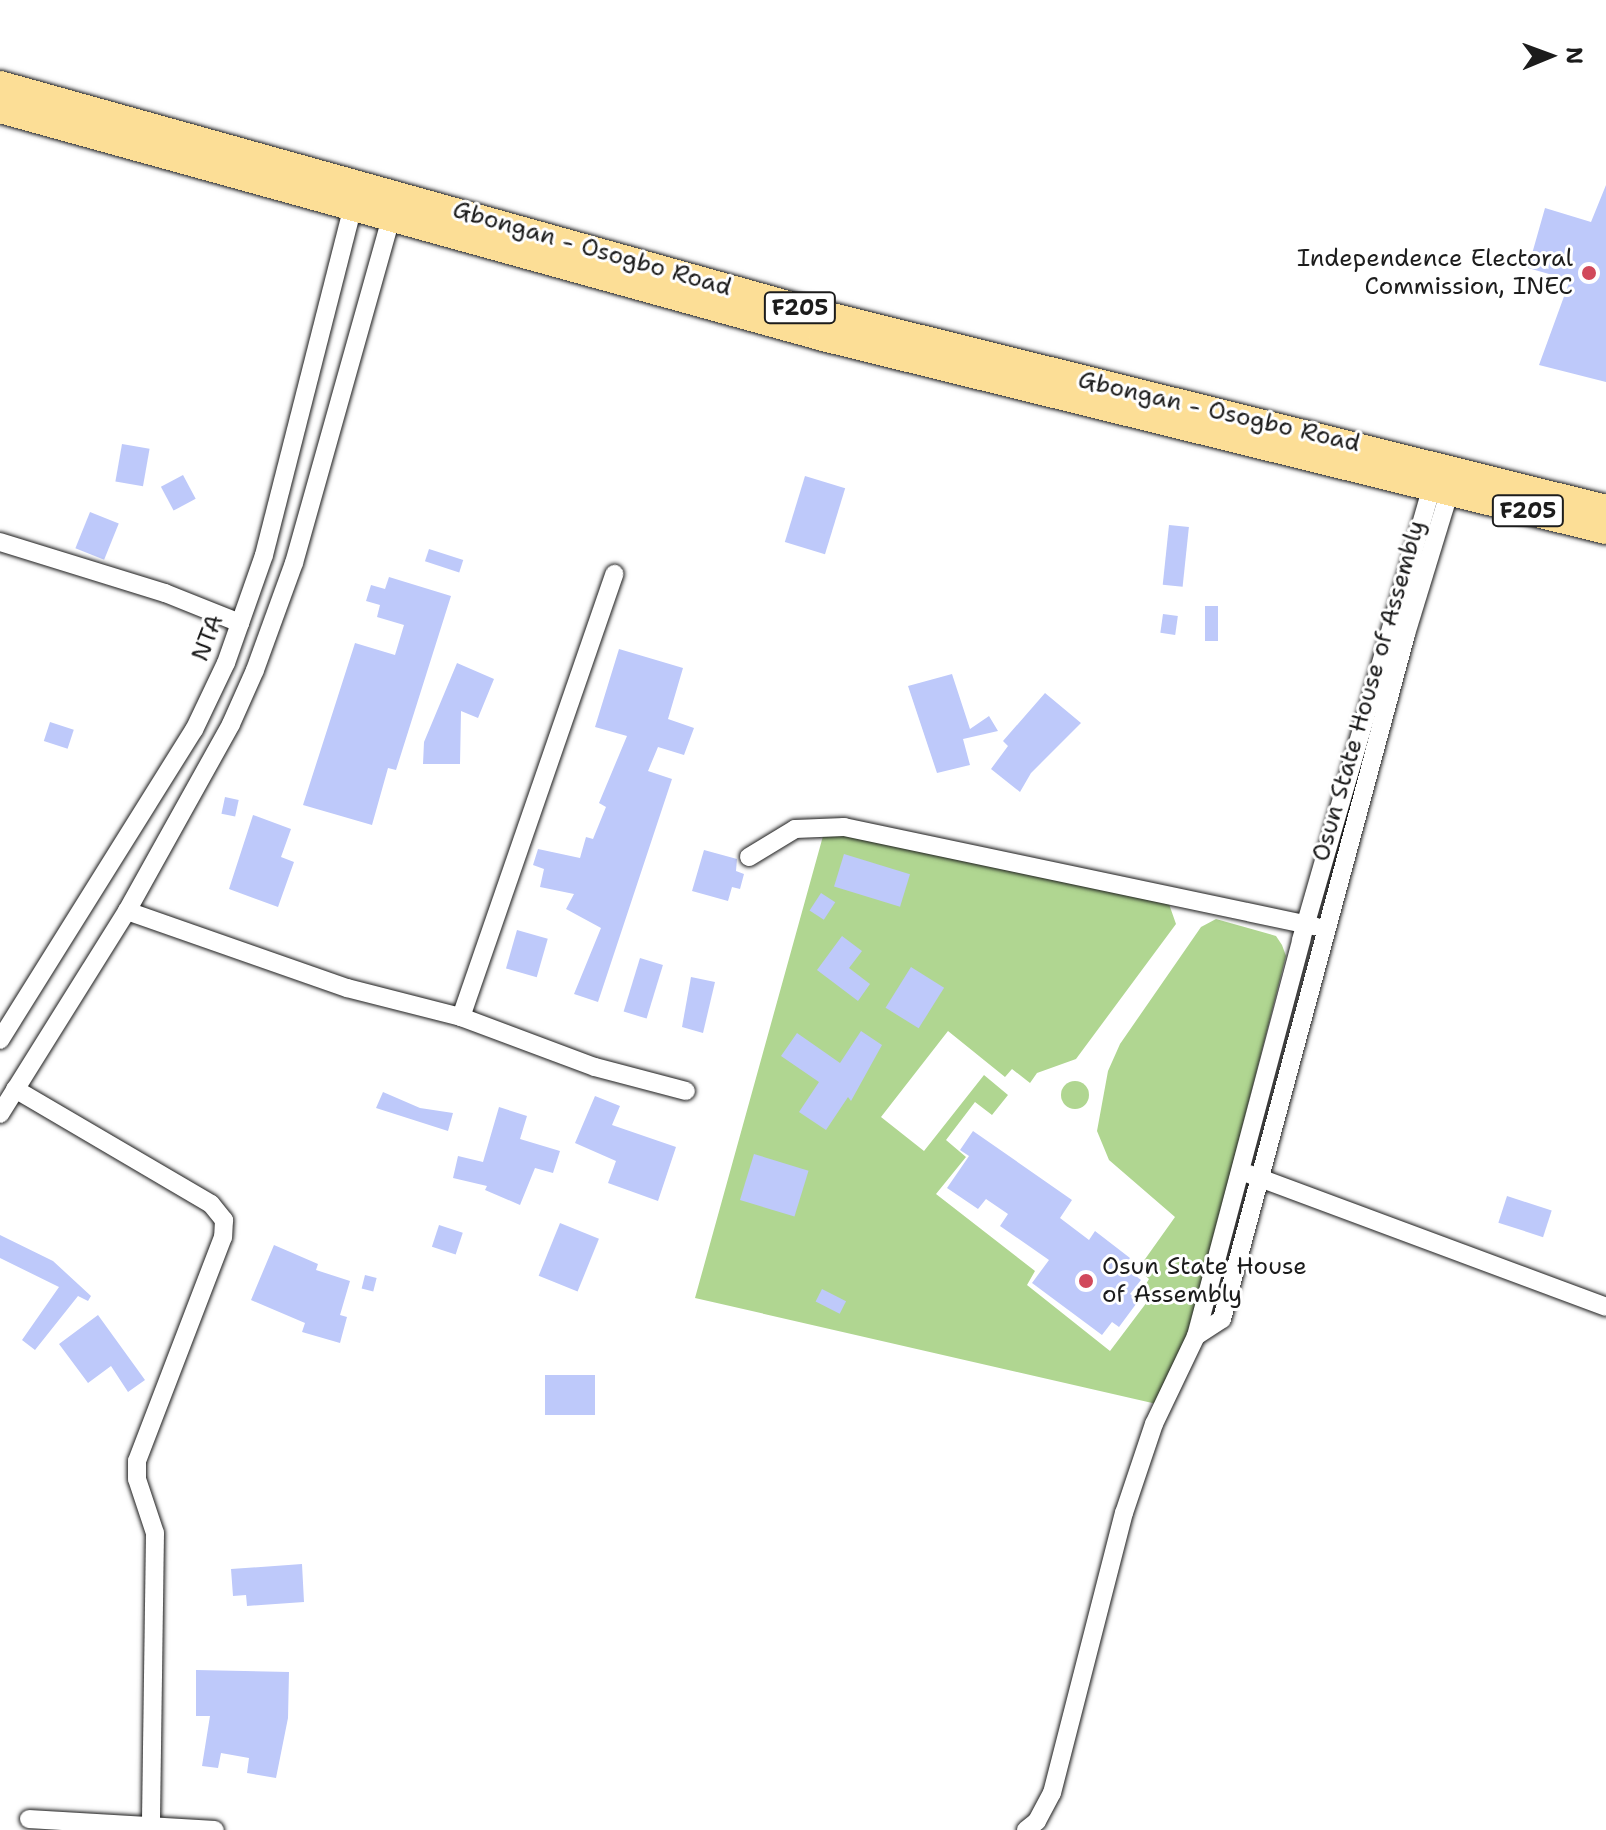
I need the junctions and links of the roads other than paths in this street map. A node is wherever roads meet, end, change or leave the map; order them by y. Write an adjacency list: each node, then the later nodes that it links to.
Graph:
1 (0, 85): 5 (main road, Gbongan - Osogbo Road / F205)
2 (0, 109): 3 (main road, Gbongan - Osogbo Road / F205)
3 (353, 207): 4 (main road, Gbongan - Osogbo Road / F205); 10 (street, NTA)
4 (391, 218): 5 (main road, Gbongan - Osogbo Road / F205); 12 (street)
5 (1444, 478): 6 (main road, Gbongan - Osogbo Road / F205); 7 (main road, Gbongan - Osogbo Road / F205); 13 (street, Osun State House of Assembly); 14 (street, Osun State House of Assembly)
6 (1606, 509)
7 (1606, 530)
8 (0, 542): 10 (street)
9 (614, 574): 15 (street)
10 (240, 623): 16 (street, NTA)
11 (749, 857): 13 (street)
12 (127, 911): 15 (street); 17 (street)
13 (1306, 923): 14 (street); 20 (street, Osun State House of Assembly)
14 (1326, 930): 21 (street, Osun State House of Assembly)
15 (461, 1017): 18 (street)
16 (0, 1040)
17 (15, 1089): 19 (street); 25 (street)
18 (686, 1091)
19 (0, 1114)
20 (1241, 1171): 21 (street); 23 (street, Osun State House of Assembly)
21 (1259, 1179): 22 (street); 23 (street, Osun State House of Assembly)
22 (1606, 1307)
23 (1196, 1336): 27 (street)
24 (29, 1819): 25 (street)
25 (151, 1826): 26 (street)
26 (215, 1830)
27 (1026, 1830)

